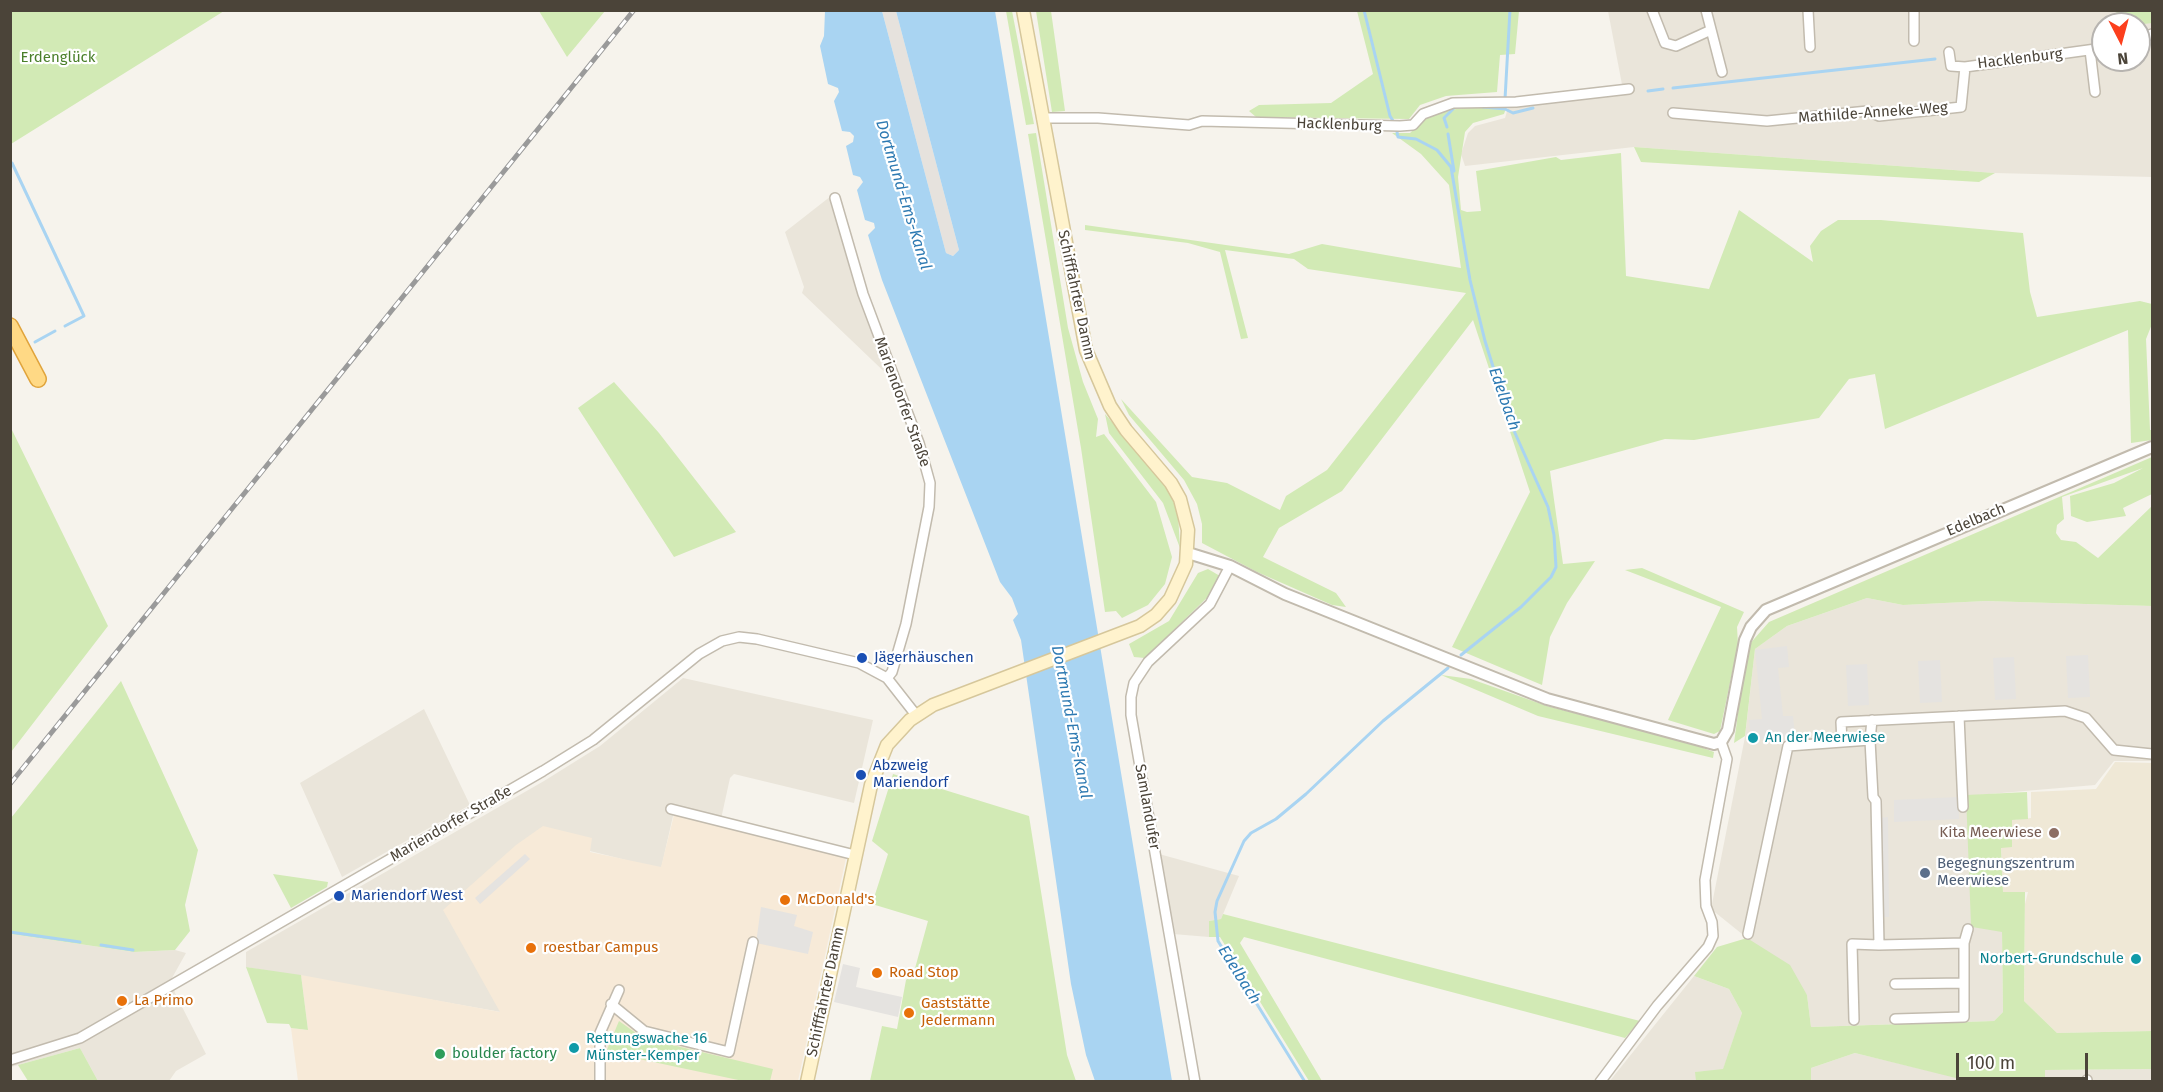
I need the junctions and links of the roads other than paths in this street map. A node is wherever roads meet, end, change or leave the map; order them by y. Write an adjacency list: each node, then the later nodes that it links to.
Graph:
1 (1023, 10): 16 (main road, Schifffahrter Damm)
2 (1652, 10): 6 (street)
3 (1706, 10): 6 (street)
4 (1808, 10): 8 (street)
5 (1914, 10): 7 (street)
6 (1711, 30): 12 (street)
7 (1914, 41)
8 (1810, 47)
9 (2090, 50): 11 (street, Hacklenburg); 14 (street)
10 (1949, 52): 11 (street, Hacklenburg)
11 (1965, 67): 15 (street, Mathilde-Anneke-Weg)
12 (1722, 72)
13 (1629, 89): 16 (street, Hacklenburg)
14 (2095, 92)
15 (1673, 113)
16 (1042, 118): 21 (main road, Schifffahrter Damm)
17 (835, 198): 23 (street, Mariendorfer Straße)
18 (10, 326): 19 (highway)
19 (38, 379)
20 (2152, 447): 28 (street, Edelbach)
21 (1188, 553): 22 (street); 24 (main road, Schifffahrter Damm)
22 (1230, 566): 28 (street); 48 (street, Samlandufer)
23 (887, 678): 24 (street, Mariendorfer Straße); 45 (street, Mariendorfer Straße)
24 (916, 715): 33 (main road, Schifffahrter Damm)
25 (1959, 716): 26 (street); 30 (street); 31 (street)
26 (1872, 720): 27 (street); 29 (street)
27 (1870, 740): 29 (street); 38 (street)
28 (1721, 742): 49 (street, Edelbach)
29 (1842, 742): 35 (street)
30 (2152, 754)
31 (1963, 807)
32 (671, 809): 33 (street)
33 (855, 855): 47 (main road, Schifffahrter Damm)
34 (1968, 929): 37 (street)
35 (1748, 934)
36 (753, 942): 42 (street)
37 (1964, 943): 38 (street); 39 (street)
38 (1879, 945): 44 (street)
39 (1964, 983): 40 (street); 43 (street)
40 (1895, 984)
41 (619, 990): 42 (street)
42 (611, 1004): 46 (street)
43 (1895, 1018)
44 (1854, 1020)
45 (10, 1060)
46 (600, 1082)
47 (807, 1082)
48 (1195, 1082)
49 (1600, 1082)

